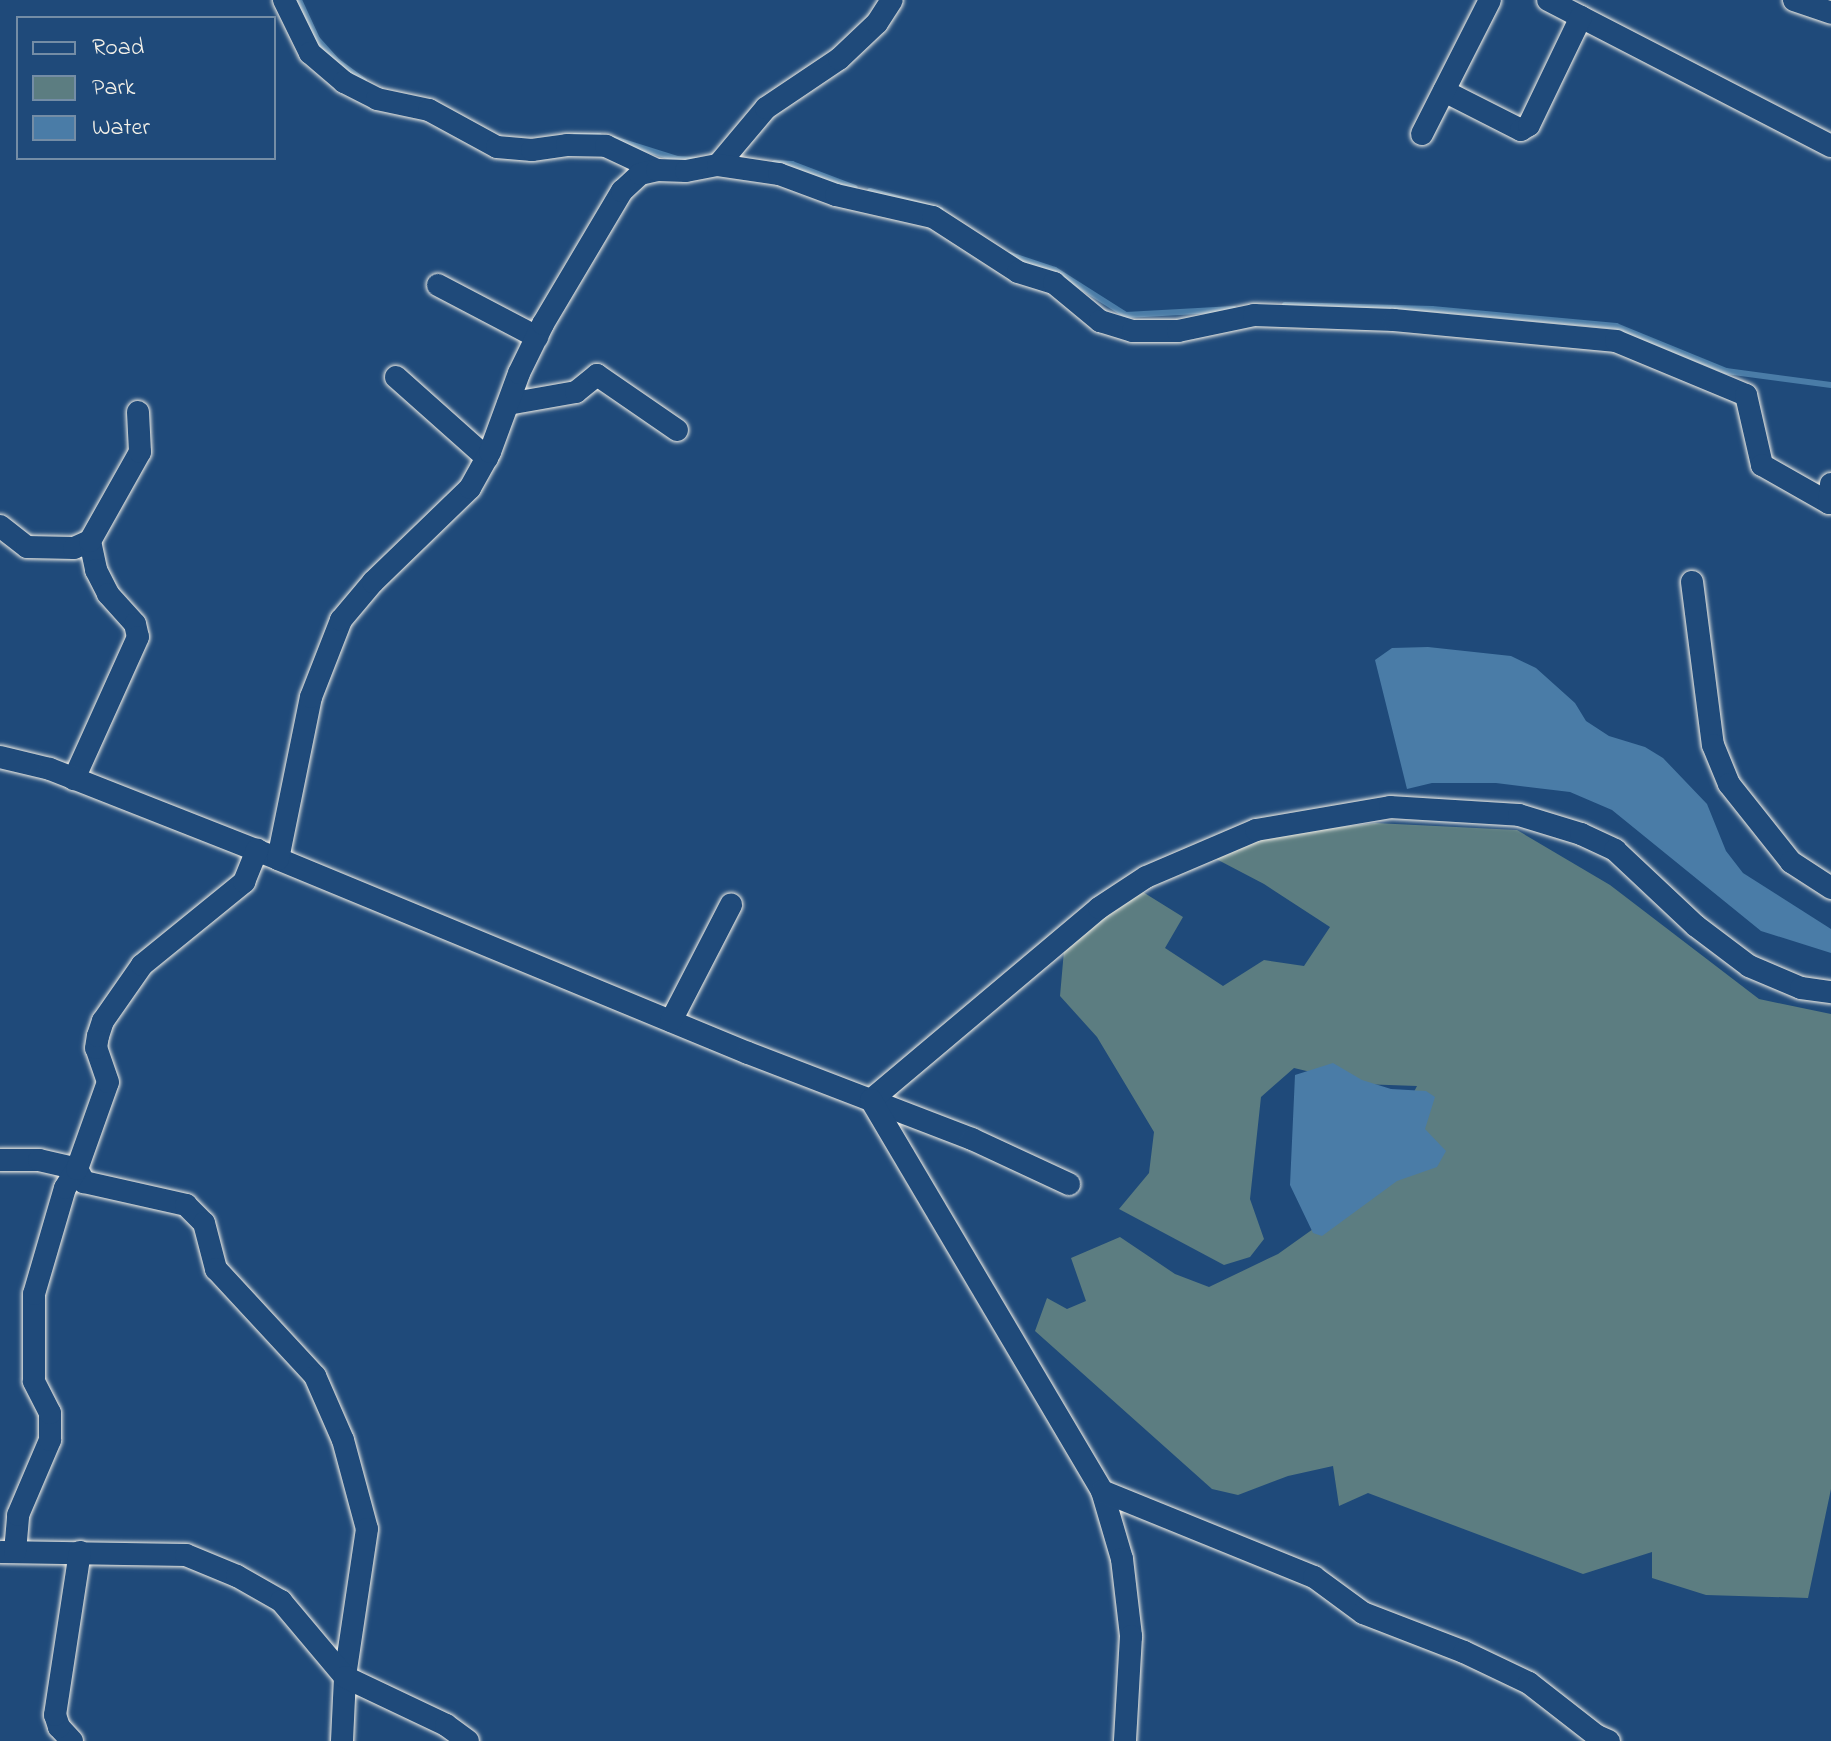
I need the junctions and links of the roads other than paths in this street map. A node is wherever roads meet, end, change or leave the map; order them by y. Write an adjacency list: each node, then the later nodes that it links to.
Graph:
1 (284, 0): 12 (street)
2 (892, 0): 11 (street)
3 (1490, 0): 8 (street)
4 (1548, 0): 7 (street)
5 (1794, 0): 6 (street)
6 (1828, 8)
7 (1581, 17): 8 (street); 10 (street)
8 (1444, 91): 9 (street)
9 (1422, 134)
10 (1831, 146)
11 (718, 165): 12 (street); 20 (street)
12 (657, 170): 14 (street)
13 (438, 285): 14 (street)
14 (537, 337): 16 (street)
15 (396, 377): 19 (street)
16 (508, 404): 18 (street); 19 (street)
17 (138, 412): 22 (street)
18 (677, 430)
19 (487, 458): 26 (street)
20 (1831, 484)
21 (0, 526): 22 (street)
22 (90, 541): 25 (street)
23 (1692, 582): 27 (street)
24 (0, 757): 25 (street)
25 (74, 779): 26 (street)
26 (268, 854): 30 (street); 33 (street)
27 (1831, 888)
28 (731, 905): 30 (street)
29 (1831, 992): 31 (street)
30 (671, 1021): 31 (street)
31 (871, 1100): 34 (street); 35 (street)
32 (0, 1160): 33 (street)
33 (77, 1169): 36 (street); 38 (street)
34 (1069, 1184)
35 (1102, 1491): 42 (street); 43 (street)
36 (7, 1552): 37 (street)
37 (80, 1552): 38 (street); 39 (street)
38 (345, 1677): 40 (street); 41 (street)
39 (72, 1741)
40 (342, 1741)
41 (468, 1741)
42 (1125, 1741)
43 (1609, 1741)

